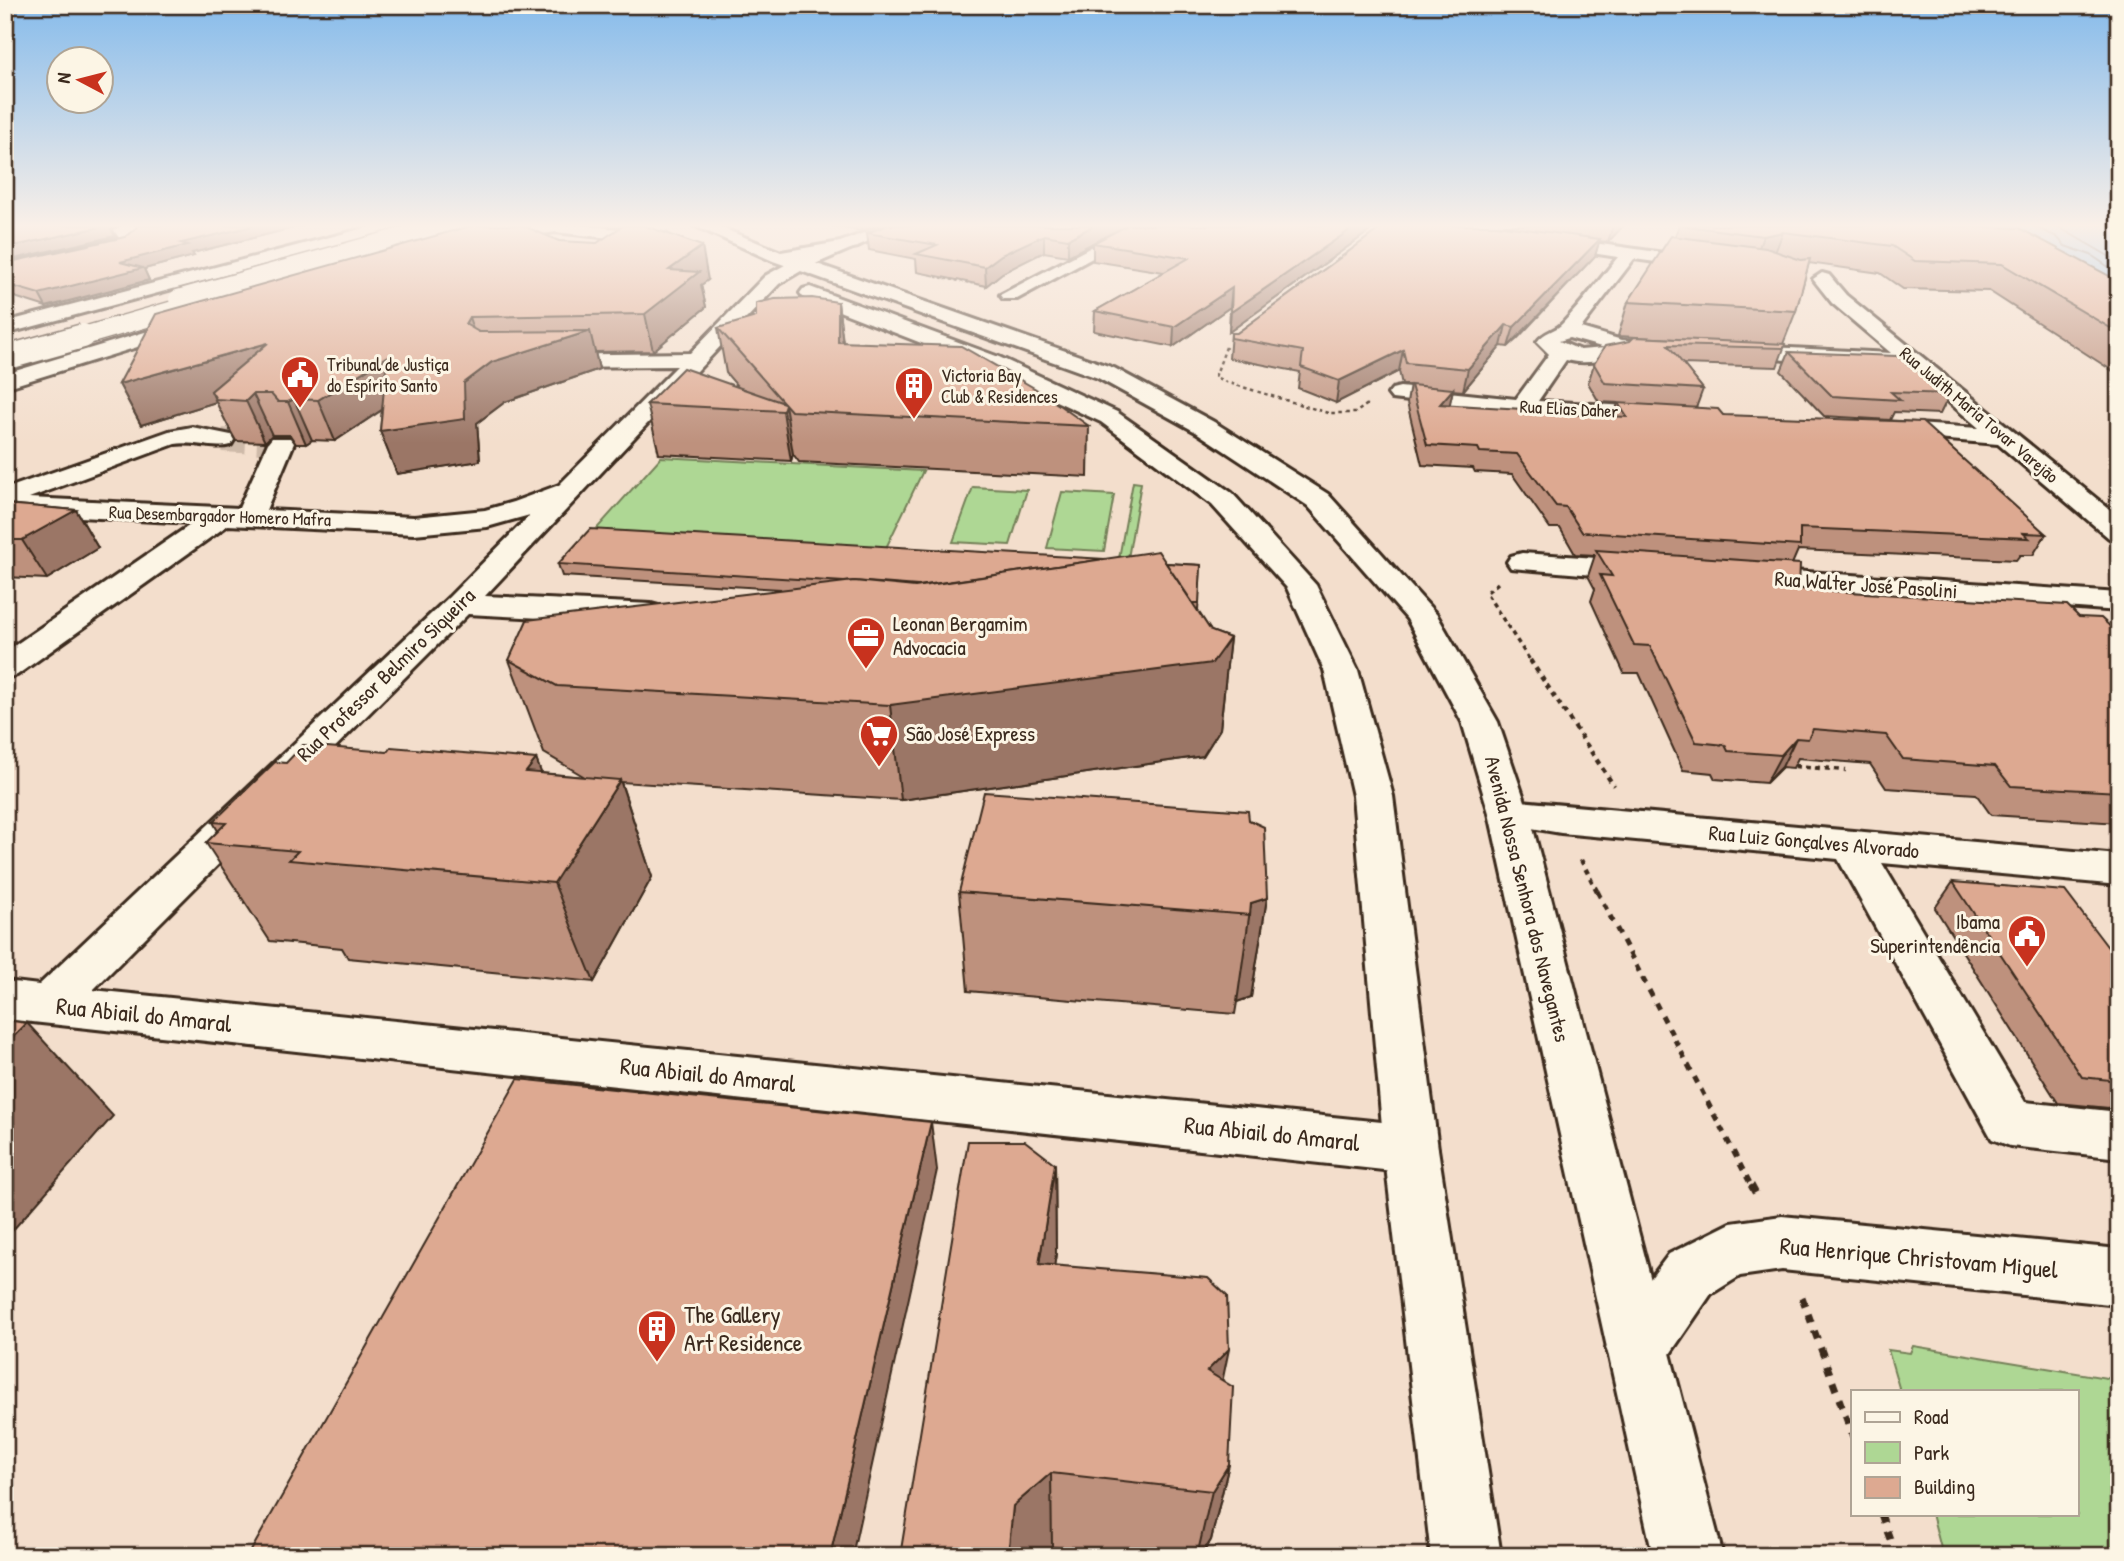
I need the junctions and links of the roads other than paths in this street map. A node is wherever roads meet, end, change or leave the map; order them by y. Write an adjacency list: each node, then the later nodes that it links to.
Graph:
1 (118, 298): 9 (street)
2 (183, 298): 18 (street, bridge)
3 (235, 298): 21 (street, bridge)
4 (750, 298): 15 (street, Rua Professor Belmiro Siqueira)
5 (840, 298): 11 (street, Avenida Nossa Senhora dos Navegantes)
6 (877, 298): 48 (street, Avenida Nossa Senhora dos Navegantes)
7 (1597, 298): 17 (street)
8 (1837, 298): 24 (street, Rua Judith Maria Tovar Varejão)
9 (70, 310): 14 (street); 16 (street)
10 (800, 312): 11 (street)
11 (858, 312): 53 (street, Avenida Nossa Senhora dos Navegantes)
12 (224, 314): 16 (street)
13 (765, 318): 15 (street, Rua Professor Belmiro Siqueira)
14 (5, 328)
15 (717, 339): 22 (street, Rua Professor Belmiro Siqueira)
16 (135, 340): 25 (street)
17 (1564, 343): 19 (street); 27 (street)
18 (5, 347)
19 (1683, 349)
20 (1710, 350): 24 (street)
21 (5, 358)
22 (698, 359): 23 (street); 35 (street, Rua Professor Belmiro Siqueira)
23 (516, 360)
24 (1913, 361): 30 (street, Rua Judith Maria Tovar Varejão)
25 (5, 381)
26 (1400, 394): 27 (street, Rua Elias Daher)
27 (1522, 407): 28 (street, Rua Elias Daher)
28 (1687, 417)
29 (1854, 427): 30 (street)
30 (2007, 437): 40 (street, Rua Judith Maria Tovar Varejão)
31 (222, 440): 36 (street)
32 (281, 443): 38 (street)
33 (60, 454): 34 (street)
34 (17, 467)
35 (578, 482): 39 (street, Rua Desembargador Homero Mafra); 44 (street, Rua Professor Belmiro Siqueira)
36 (5, 498)
37 (5, 505): 38 (street, Rua Desembargador Homero Mafra)
38 (235, 517): 39 (street, Rua Desembargador Homero Mafra); 47 (street)
39 (436, 527): 44 (street, Rua Desembargador Homero Mafra)
40 (2119, 532)
41 (1522, 562): 42 (street)
42 (1675, 572)
43 (1716, 575): 45 (street, Rua Walter José Pasolini)
44 (469, 594): 46 (street); 51 (street, Rua Professor Belmiro Siqueira)
45 (2119, 602)
46 (679, 615)
47 (5, 668)
48 (1509, 813): 49 (street, Rua Luiz Gonçalves Alvorado); 55 (street, Avenida Nossa Senhora dos Navegantes)
49 (1851, 846): 50 (street, Rua Luiz Gonçalves Alvorado); 52 (street)
50 (2119, 870)
51 (27, 1003): 53 (street, Rua Abiail do Amaral)
52 (2119, 1135)
53 (1411, 1149): 56 (street, Avenida Nossa Senhora dos Navegantes)
54 (2119, 1277): 55 (street, Rua Henrique Christovam Miguel)
55 (1637, 1348): 57 (street, Avenida Nossa Senhora dos Navegantes)
56 (1466, 1556)
57 (1688, 1556)

